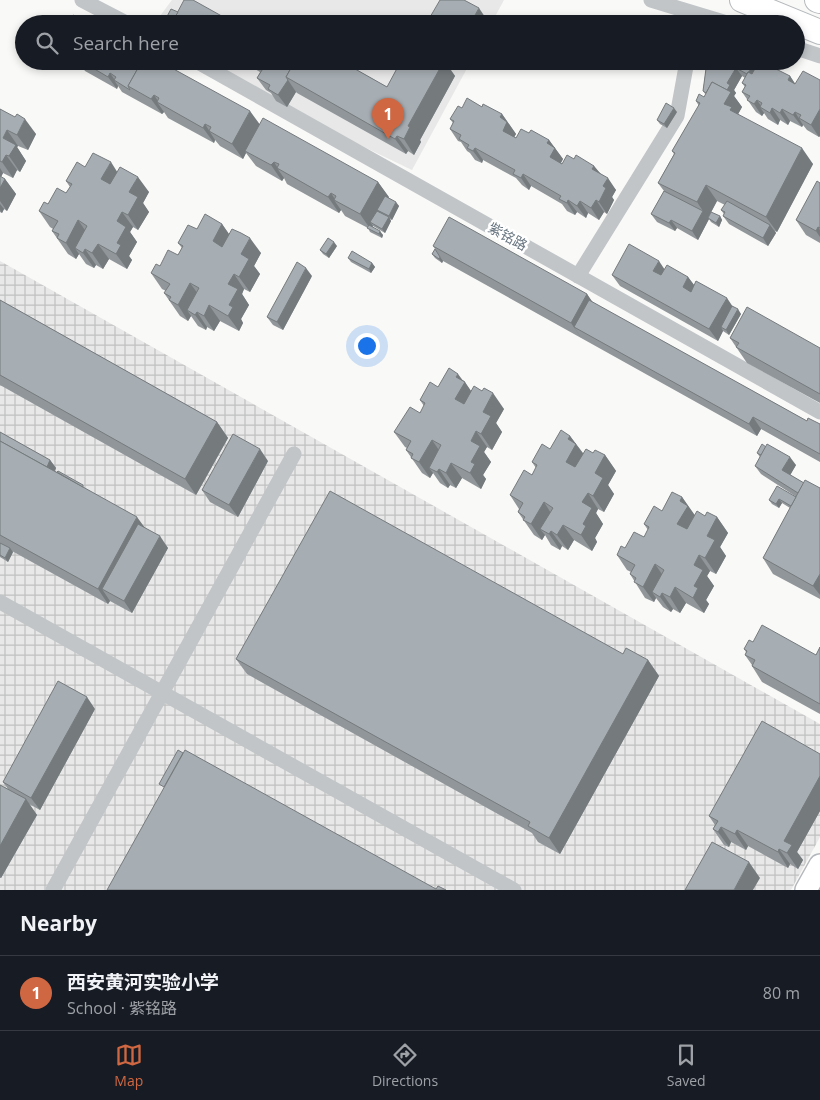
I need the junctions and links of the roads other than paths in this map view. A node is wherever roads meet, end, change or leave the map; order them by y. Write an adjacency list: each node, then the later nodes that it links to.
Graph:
1 (82, 0): 4 (street)
2 (652, 0): 5 (street)
3 (742, 0): 6 (main road)
4 (111, 15)
5 (689, 15)
6 (779, 15)
7 (805, 26): 8 (main road)
8 (820, 32)
9 (805, 51): 10 (street)
10 (820, 56)
11 (212, 70): 13 (street, 紫铭路)
12 (685, 70): 13 (street)
13 (578, 276): 14 (street, 紫铭路)
14 (820, 412)
15 (294, 454): 17 (street)
16 (0, 602): 17 (street)
17 (162, 692): 19 (street); 20 (street)
18 (820, 865): 21 (main road)
19 (53, 890)
20 (514, 890)
21 (806, 890)

